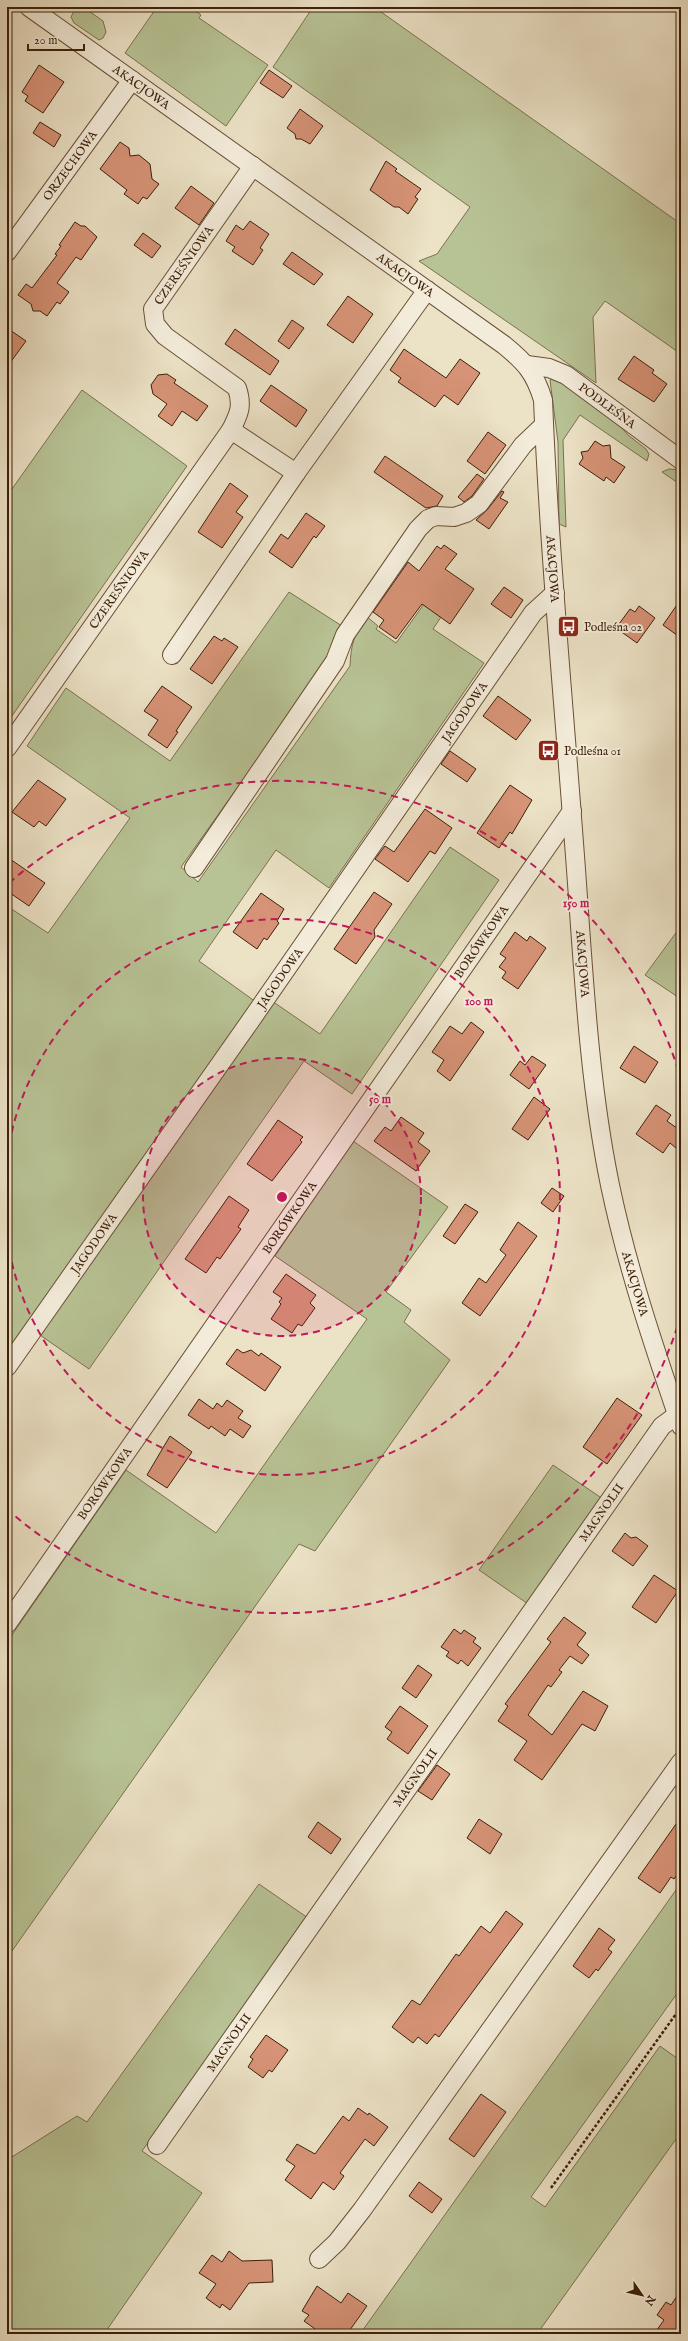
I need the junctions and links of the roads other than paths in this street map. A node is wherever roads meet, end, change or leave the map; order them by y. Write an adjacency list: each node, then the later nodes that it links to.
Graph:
1 (42, 10): 2 (street, AKACJOWA)
2 (132, 80): 3 (street, AKACJOWA); 4 (street, ORZECHOWA)
3 (253, 166): 5 (street, AKACJOWA); 8 (street, CZEREŚNIOWA)
4 (7, 252)
5 (427, 290): 6 (street, AKACJOWA); 10 (street)
6 (527, 365): 7 (street, AKACJOWA); 9 (street, PODLEŚNA)
7 (544, 425): 11 (street, AKACJOWA); 15 (street)
8 (231, 430): 10 (street); 13 (street, CZEREŚNIOWA)
9 (681, 460)
10 (296, 473): 12 (street)
11 (555, 593): 14 (street, AKACJOWA); 16 (street, JAGODOWA)
12 (172, 655)
13 (7, 748)
14 (572, 812): 17 (street, AKACJOWA); 18 (street, BORÓWKOWA)
15 (194, 868)
16 (7, 1366)
17 (679, 1420): 20 (street, MAGNOLII)
18 (7, 1624)
19 (681, 1762): 21 (street)
20 (157, 2145)
21 (319, 2259)

